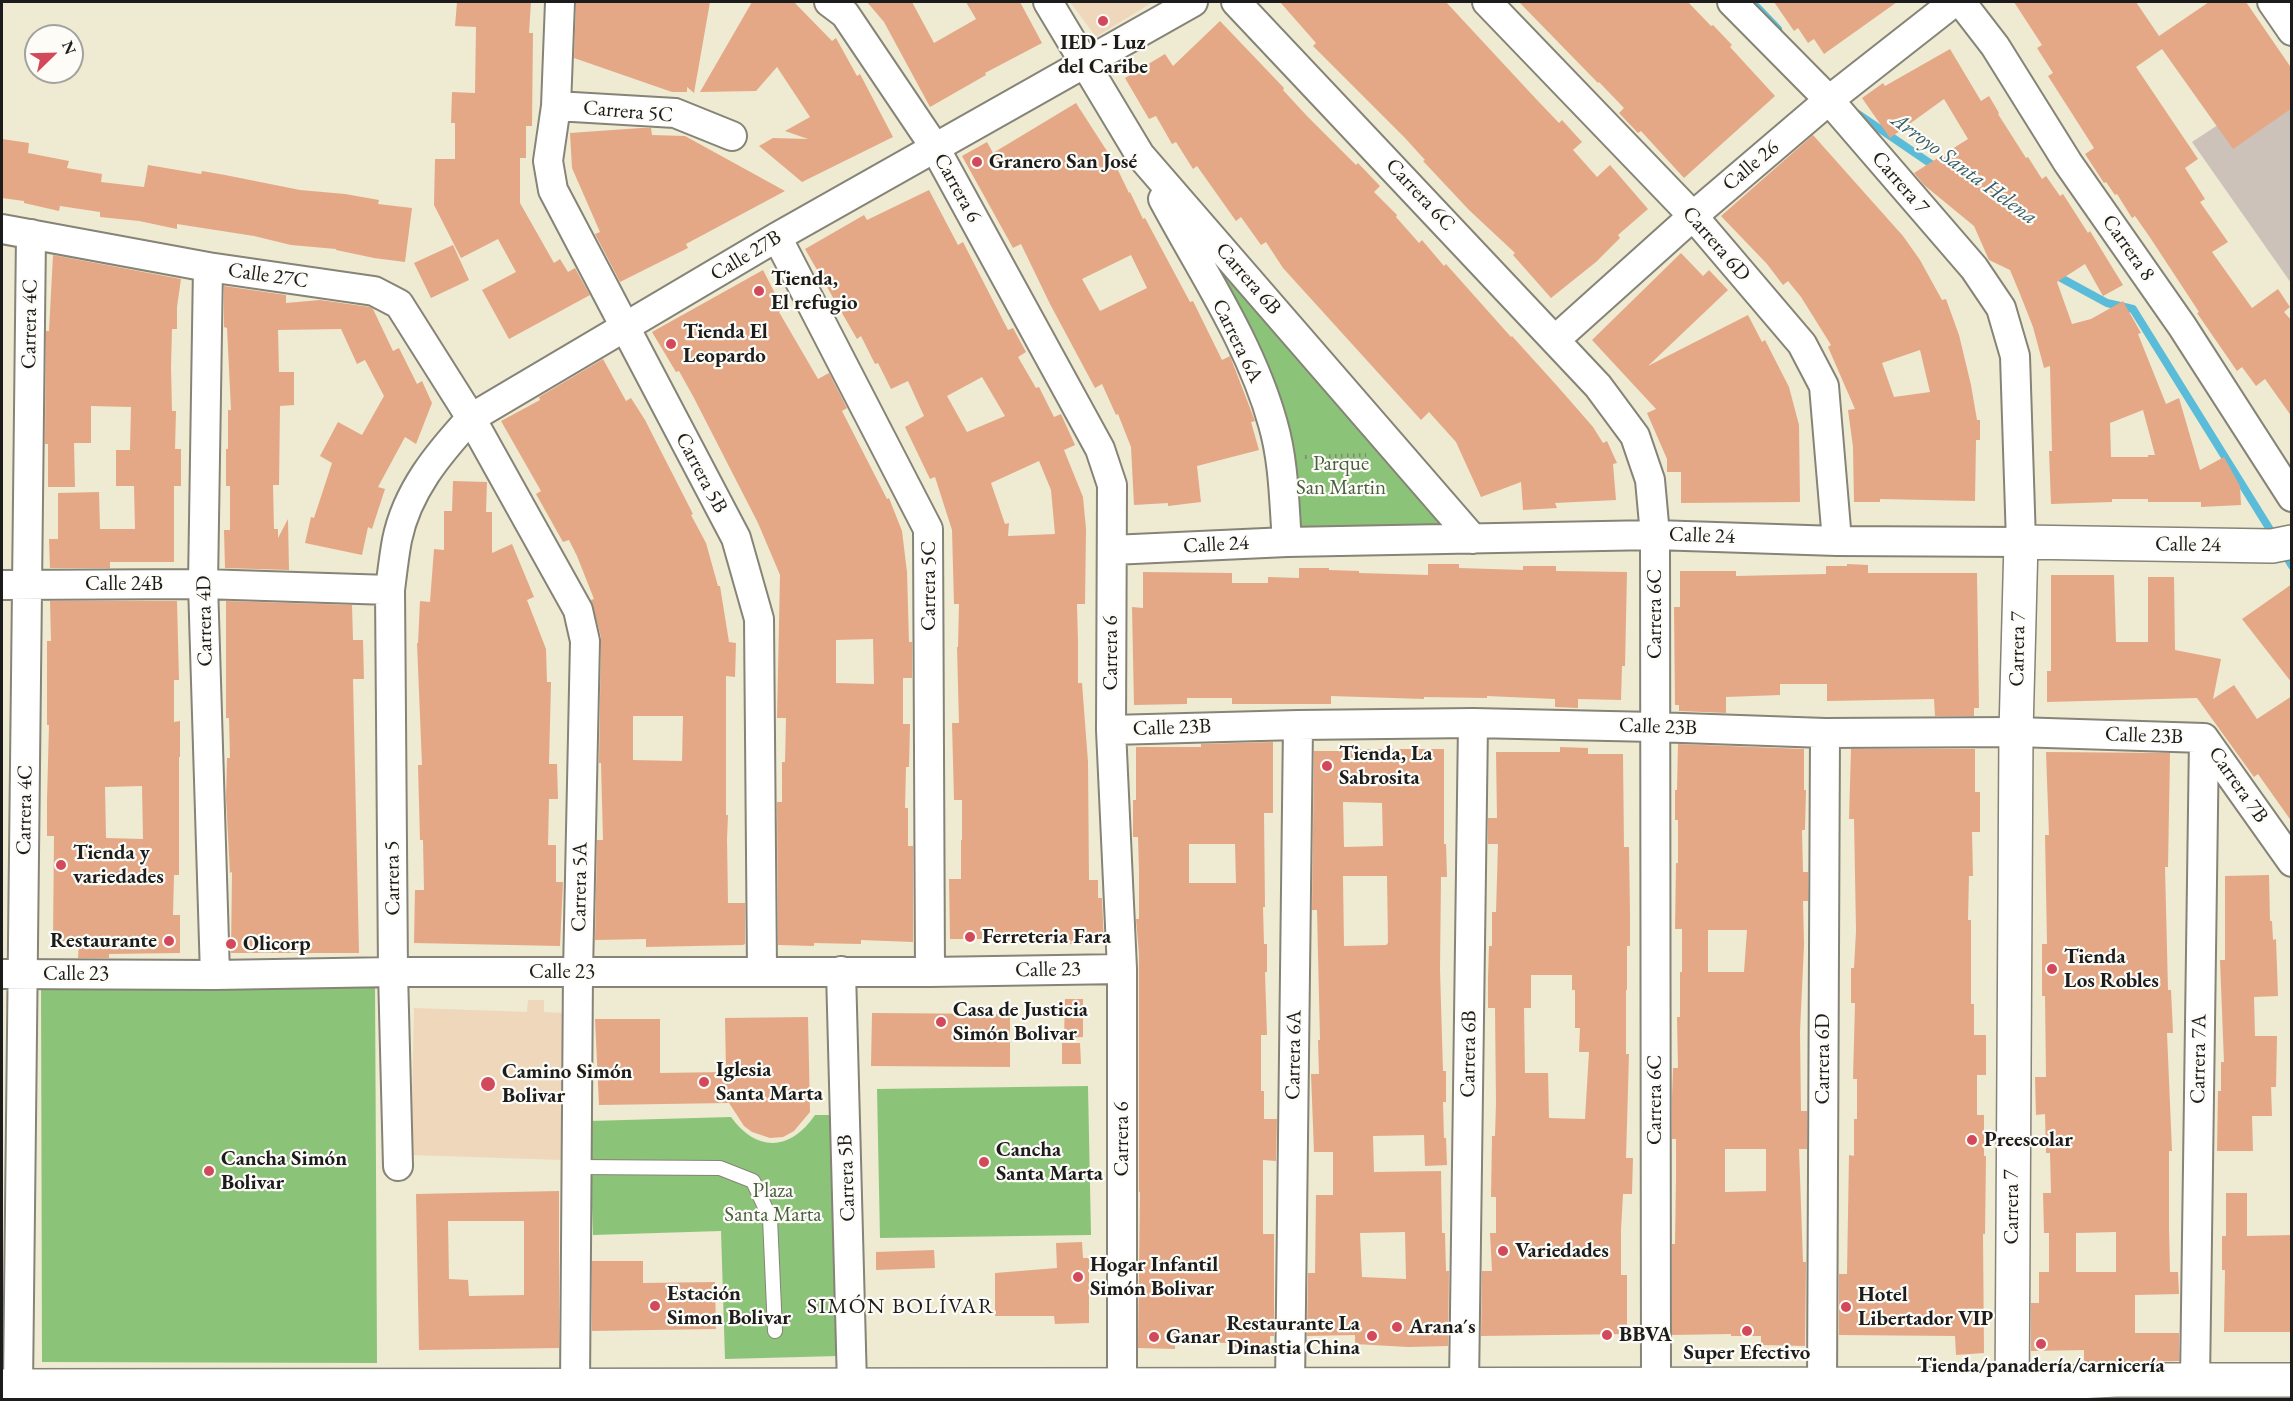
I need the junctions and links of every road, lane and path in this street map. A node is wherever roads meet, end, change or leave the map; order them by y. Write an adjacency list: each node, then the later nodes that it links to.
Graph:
1 (560, 2): 14 (street, Carrera 5B)
2 (829, 2): 16 (street, Carrera 6)
3 (1048, 2): 12 (street, Carrera 6B)
4 (1193, 2): 12 (street, Calle 27B)
5 (1236, 2): 24 (street, Carrera 6C)
6 (1487, 2): 18 (street, Carrera 6D)
7 (1732, 2): 13 (street, Carrera 7)
8 (1954, 2): 13 (street, Calle 26)
9 (1961, 2): 28 (street, Carrera 8)
10 (2272, 2): 11 (street)
11 (2292, 31)
12 (1084, 64): 16 (street, Calle 27B); 17 (street, Carrera 6B)
13 (1829, 100): 18 (street, Calle 26); 33 (street, Carrera 7)
14 (556, 106): 15 (street, Carrera 5C); 23 (street, Carrera 5B)
15 (732, 135)
16 (934, 146): 21 (street, Calle 27B); 35 (street, Carrera 6)
17 (1140, 155): 26 (street, Carrera 6B); 27 (street, Carrera 6A)
18 (1693, 216): 24 (street, Calle 26); 31 (street, Carrera 6D)
19 (2, 229): 20 (street, Calle 27C)
20 (31, 234): 22 (street, Calle 27C); 37 (street, Carrera 4C)
21 (777, 237): 23 (street, Calle 27B); 52 (street, Carrera 5C)
22 (208, 267): 25 (street, Calle 27C); 36 (street, Carrera 4D)
23 (625, 328): 25 (street, Calle 27B); 48 (street, Carrera 5B)
24 (1556, 339): 29 (street, Carrera 6C)
25 (471, 418): 38 (street, Calle 27B); 51 (street, Carrera 5A)
26 (1399, 453): 27 (path); 30 (street, Carrera 6B)
27 (1280, 459): 32 (street, Carrera 6A)
28 (2292, 497)
29 (1655, 534): 30 (street, Calle 24); 31 (street, Calle 24); 41 (street, Carrera 6C)
30 (1473, 538): 32 (street, Calle 24)
31 (1837, 541): 33 (street, Calle 24)
32 (1287, 542): 35 (street, Calle 24)
33 (2021, 542): 34 (main road, Calle 24); 43 (main road, Carrera 7)
34 (2292, 542)
35 (1112, 550): 42 (street, Carrera 6)
36 (203, 584): 37 (street, Calle 24B); 38 (street, Calle 24B); 54 (street, Carrera 4D)
37 (14, 585): 53 (street, Carrera 4C)
38 (390, 590): 50 (street, Carrera 5)
39 (1473, 723): 40 (street, Calle 23B); 41 (street, Calle 23B); 62 (street, Carrera 6B)
40 (1298, 725): 42 (street, Calle 23B); 66 (street, Carrera 6A)
41 (1654, 727): 44 (street, Calle 23B); 67 (street, Carrera 6C)
42 (1111, 730): 47 (street, Carrera 6)
43 (2016, 732): 44 (street, Calle 23B); 45 (street, Calle 23B); 69 (main road, Carrera 7)
44 (1825, 733): 63 (street, Carrera 6D)
45 (2204, 738): 46 (street, Carrera 7B); 59 (street, Carrera 7A)
46 (2292, 862)
47 (1122, 969): 52 (street, Calle 23); 65 (street, Carrera 6)
48 (762, 970): 49 (street, Calle 23); 51 (street, Calle 23)
49 (841, 971): 52 (street, Calle 23); 64 (street, Carrera 5B)
50 (393, 972): 51 (street, Calle 23); 54 (street, Calle 23); 55 (street, Carrera 5)
51 (578, 972): 56 (street, Carrera 5A)
52 (930, 972)
53 (12, 974): 54 (street, Calle 23); 68 (street, Carrera 4C)
54 (215, 975)
55 (398, 1166)
56 (577, 1167): 57 (lane); 61 (street, Carrera 5A)
57 (775, 1331)
58 (2116, 1380): 59 (main road); 69 (main road); 70 (main road)
59 (2195, 1380): 60 (main road)
60 (2292, 1380)
61 (575, 1384): 64 (main road); 68 (main road)
62 (1464, 1384): 66 (main road); 67 (main road)
63 (1822, 1384): 67 (main road); 69 (main road)
64 (852, 1385): 65 (main road)
65 (1122, 1385): 66 (main road)
66 (1290, 1385)
67 (1656, 1385)
68 (10, 1386)
69 (2012, 1392)
70 (2085, 1400)

